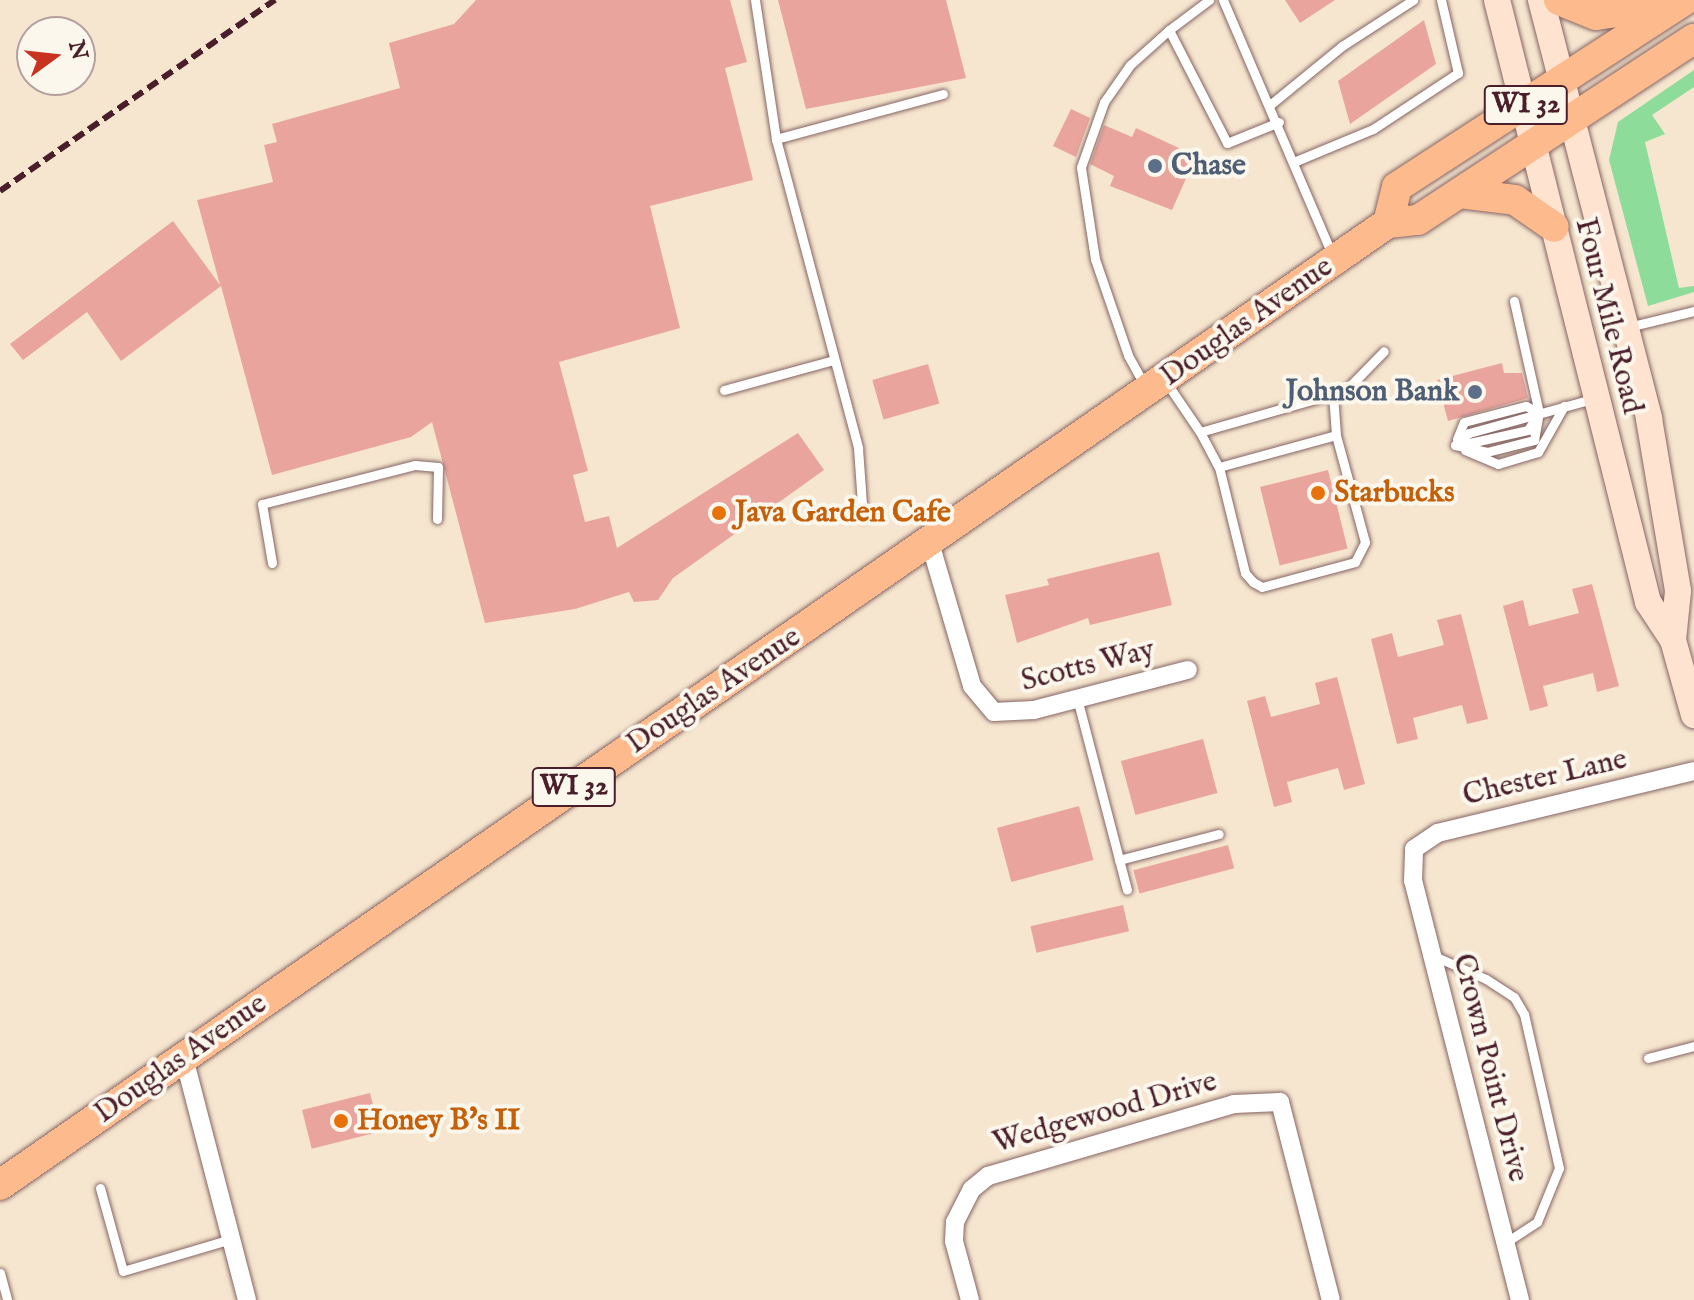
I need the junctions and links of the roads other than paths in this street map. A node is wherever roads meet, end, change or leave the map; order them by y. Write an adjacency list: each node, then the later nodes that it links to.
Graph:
1 (755, 0): 19 (lane)
2 (1209, 0): 11 (lane)
3 (1223, 0): 15 (lane)
4 (1413, 0): 15 (lane)
5 (1441, 0): 21 (lane)
6 (1497, 0): 16 (main road, Four Mile Road)
7 (1541, 0): 13 (main road, Four Mile Road)
8 (1559, 0): 9 (main road)
9 (1642, 0)
10 (1685, 0): 13 (main road, WI 32)
11 (1169, 30): 18 (lane); 31 (lane)
12 (1694, 39): 17 (main road, Douglas Avenue / WI 32)
13 (1563, 82): 16 (main road, WI 32); 17 (main road, Four Mile Road)
14 (943, 94): 19 (lane)
15 (1271, 104): 18 (lane)
16 (1524, 106): 20 (main road, Four Mile Road); 23 (main road, WI 32)
17 (1572, 119): 20 (main road, Douglas Avenue / WI 32); 28 (main road, Four Mile Road)
18 (1279, 122): 21 (lane)
19 (776, 139): 30 (lane)
20 (1534, 144): 22 (main road, Douglas Avenue / WI 32); 24 (main road, Four Mile Road)
21 (1296, 161): 25 (lane)
22 (1460, 193): 23 (main road, Douglas Avenue / WI 32); 24 (main road)
23 (1388, 223): 25 (main road, Douglas Avenue / WI 32)
24 (1554, 227): 34 (main road, Four Mile Road)
25 (1335, 260): 31 (main road, Douglas Avenue / WI 32)
26 (1514, 301): 36 (lane)
27 (1694, 311): 28 (lane)
28 (1625, 328): 45 (main road, Four Mile Road)
29 (1384, 351): 33 (lane)
30 (834, 360): 32 (lane); 41 (lane)
31 (1156, 385): 37 (lane); 43 (main road, Douglas Avenue / WI 32)
32 (724, 390)
33 (1333, 394): 37 (lane); 38 (lane)
34 (1596, 398): 35 (lane); 45 (main road, Four Mile Road)
35 (1564, 406): 36 (lane); 39 (lane)
36 (1539, 413): 39 (lane); 39 (lane)
37 (1200, 432): 40 (lane)
38 (1336, 435): 40 (lane); 40 (lane)
39 (1455, 445)
40 (1219, 467)
41 (863, 517)
42 (437, 519): 44 (lane)
43 (930, 543): 47 (street, Scotts Way); 56 (main road, Douglas Avenue / WI 32)
44 (272, 563)
45 (1673, 640): 48 (main road, Four Mile Road)
46 (1188, 670): 47 (street, Scotts Way)
47 (1077, 698): 52 (lane)
48 (1694, 715)
49 (1694, 771): 51 (street, Chester Lane)
50 (1219, 834): 52 (lane)
51 (1414, 849): 54 (street, Crown Point Drive)
52 (1119, 860): 53 (lane)
53 (1127, 890)
54 (1432, 955): 61 (street, Crown Point Drive); 61 (lane)
55 (1694, 1046): 57 (lane)
56 (184, 1058): 58 (main road, Douglas Avenue / WI 32); 60 (street)
57 (1648, 1058)
58 (0, 1185)
59 (100, 1188): 60 (lane)
60 (231, 1239): 64 (street)
61 (1506, 1242): 67 (street, Crown Point Drive)
62 (0, 1273): 63 (lane)
63 (7, 1300)
64 (247, 1300)
65 (970, 1300): 66 (street, Wedgewood Drive)
66 (1331, 1300)
67 (1520, 1300)

